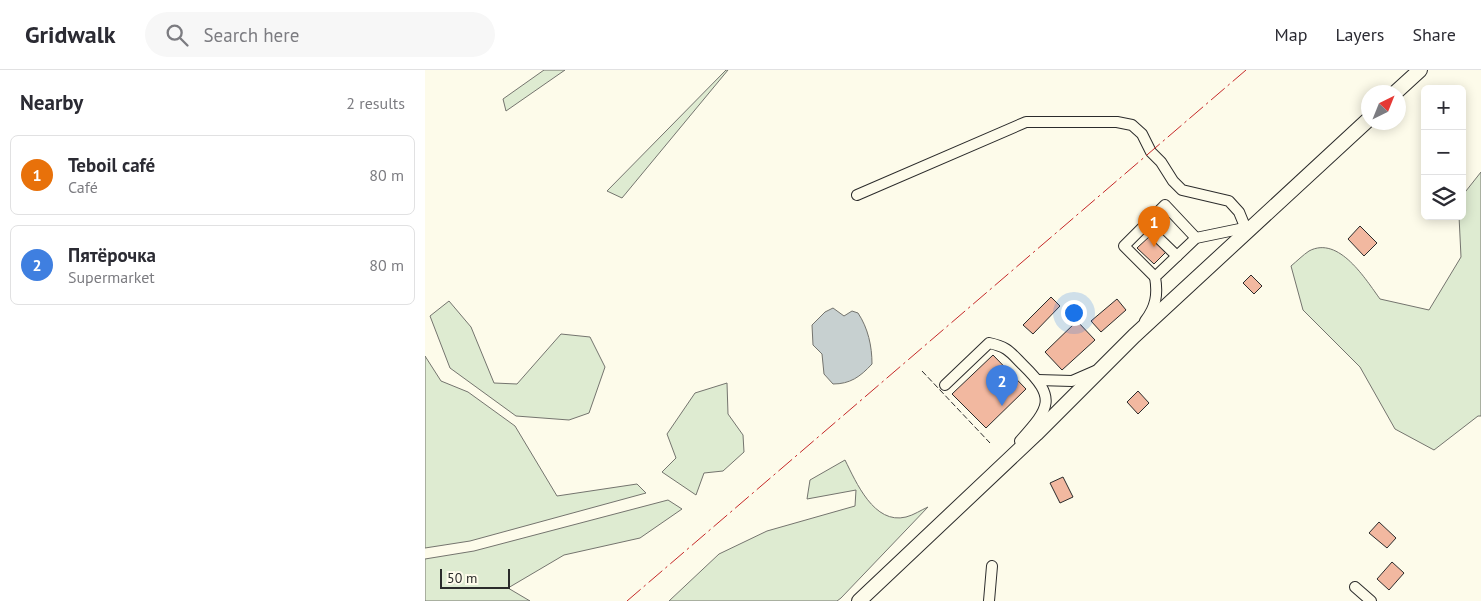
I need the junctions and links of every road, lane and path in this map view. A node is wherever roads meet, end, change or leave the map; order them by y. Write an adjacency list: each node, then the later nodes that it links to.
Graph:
1 (1420, 70): 2 (main road)
2 (1404, 85)
3 (1361, 126): 5 (main road)
4 (857, 195): 7 (lane)
5 (1260, 220): 7 (lane); 11 (main road)
6 (1145, 225): 8 (lane); 9 (lane); 10 (lane)
7 (1246, 229): 8 (lane)
8 (1196, 238): 9 (lane)
9 (1177, 256): 10 (lane)
10 (1155, 277): 11 (lane)
11 (1134, 336): 12 (main road)
12 (1113, 357): 13 (lane); 15 (main road)
13 (1038, 380): 14 (lane); 15 (lane)
14 (945, 385)
15 (985, 482): 18 (main road)
16 (992, 566): 19 (lane)
17 (1355, 587): 20 (lane)
18 (859, 601)
19 (989, 601)
20 (1371, 601)

